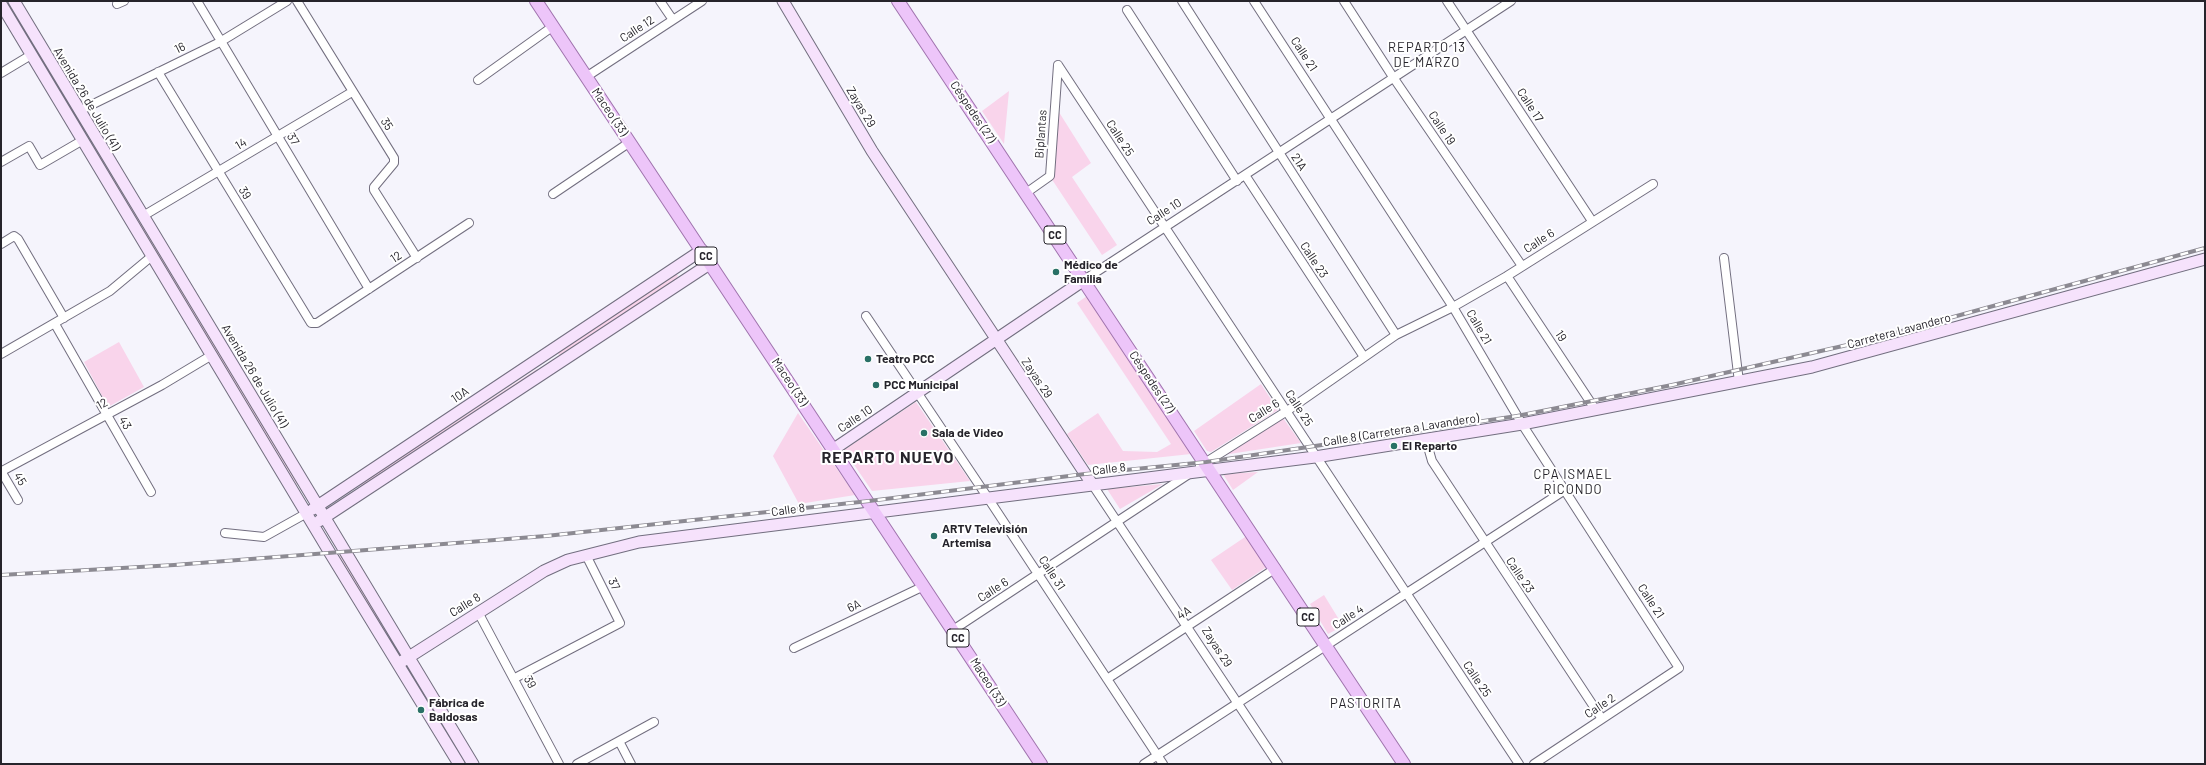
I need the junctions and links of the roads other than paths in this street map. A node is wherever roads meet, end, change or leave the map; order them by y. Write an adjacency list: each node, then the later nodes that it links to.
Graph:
1 (14, 1): 29 (street, Avenida 26 de Julio (41))
2 (197, 1): 20 (street, 37)
3 (287, 1): 20 (street, 16)
4 (297, 1): 28 (street, 35)
5 (536, 1): 18 (main road, Maceo (33) / CC)
6 (660, 1): 17 (street)
7 (702, 1): 17 (street, Calle 12)
8 (783, 1): 64 (street, Zayas 29)
9 (898, 1): 41 (main road, Céspedes (27) / CC)
10 (1182, 1): 35 (street, 21A)
11 (1254, 1): 30 (street, Calle 21)
12 (1344, 1): 26 (street, Calle 19)
13 (1447, 1): 19 (street, Calle 17)
14 (1511, 1): 19 (street, Calle 10)
15 (1, 4): 21 (street, Avenida 26 de Julio (41))
16 (1127, 10): 39 (street)
17 (673, 20): 25 (street, Calle 12)
18 (552, 26): 25 (main road, Maceo (33) / CC); 27 (street)
19 (1466, 30): 26 (street, Calle 10); 44 (street, Calle 17)
20 (220, 42): 23 (street, 16); 32 (street, 37)
21 (31, 55): 24 (street); 33 (street, Avenida 26 de Julio (41))
22 (1058, 65): 41 (street, Biplantas); 46 (street, Calle 25)
23 (158, 72): 29 (street, 16); 37 (street, 39)
24 (1, 73)
25 (586, 77): 34 (main road, Maceo (33) / CC)
26 (1393, 77): 30 (street, Calle 10); 54 (street, Calle 19)
27 (478, 80)
28 (352, 92): 32 (street, 14); 50 (street, 35)
29 (79, 111): 31 (street, Avenida 26 de Julio (41))
30 (1331, 118): 35 (street, Calle 10); 58 (street, Calle 21)
31 (94, 134): 33 (street); 43 (street, Avenida 26 de Julio (41))
32 (277, 136): 37 (street, 14); 57 (street, 37)
33 (83, 140): 36 (street); 49 (street, Avenida 26 de Julio (41))
34 (630, 142): 42 (street); 48 (main road, Maceo (33) / CC)
35 (1279, 152): 38 (street, Calle 10); 63 (street, 21A)
36 (1, 162)
37 (217, 172): 43 (street, 14); 61 (street, 39)
38 (1245, 175): 39 (street, Calle 10); 68 (street, Calle 23)
39 (1237, 181): 46 (street, Calle 10)
40 (1653, 184): 44 (street, Calle 6)
41 (1026, 193): 56 (main road, Céspedes (27) / CC)
42 (553, 194)
43 (143, 216): 87 (street, Avenida 26 de Julio (41))
44 (1592, 221): 54 (street, Calle 6)
45 (469, 223): 50 (street, 12)
46 (1164, 228): 56 (street, Calle 10); 73 (street, Calle 25)
47 (1, 244): 60 (street)
48 (702, 250): 53 (main road, Maceo (33) / CC); 65 (street, 10A)
49 (152, 256): 60 (street); 67 (street, Avenida 26 de Julio (41))
50 (416, 258): 57 (street, 12)
51 (1724, 258): 70 (street)
52 (2205, 259): 70 (street, Carretera Lavandero)
53 (711, 263): 69 (street); 77 (main road, Maceo (33) / CC)
54 (1522, 266): 55 (street, Calle 6)
55 (1507, 276): 58 (street, Calle 6); 72 (street, 19)
56 (1084, 280): 64 (street, Calle 10); 79 (main road, Céspedes (27) / CC)
57 (369, 289): 61 (street, 12)
58 (1453, 307): 63 (street, Calle 6); 75 (street, Calle 21)
59 (866, 316): 71 (street, Calle 31)
60 (64, 318): 62 (street)
61 (314, 323)
62 (55, 324): 66 (street); 74 (street, 43)
63 (1396, 335): 68 (street, Calle 6)
64 (996, 339): 71 (street, Calle 10); 82 (street, Zayas 29)
65 (546, 353): 69 (street); 87 (street, 10A)
66 (1, 354)
67 (212, 355): 74 (street, 12); 89 (street, Avenida 26 de Julio (41))
68 (1364, 357): 73 (street, Calle 6)
69 (555, 366): 90 (street)
70 (1739, 382): 72 (street, Carretera Lavandero)
71 (917, 393): 77 (street, Calle 10); 85 (street, Calle 31)
72 (1595, 410): 75 (street, Calle 8 (Carretera a Lavandero))
73 (1287, 411): 78 (street, Calle 25); 79 (street, Calle 6)
74 (107, 415): 80 (street, 12); 84 (street, 43)
75 (1522, 424): 76 (street, Calle 8 (Carretera a Lavandero)); 83 (street, Calle 21)
76 (1426, 440): 78 (street, Calle 8 (Carretera a Lavandero)); 94 (street, Calle 23)
77 (834, 449): 88 (main road, Maceo (33) / CC)
78 (1315, 457): 79 (street, Calle 8 (Carretera a Lavandero)); 99 (street, Calle 25)
79 (1208, 466): 81 (street, Calle 8); 96 (main road, Céspedes (27) / CC)
80 (1, 471): 86 (street, 45)
81 (1191, 473): 82 (street, Calle 8); 91 (street, Calle 6)
82 (1092, 484): 85 (street, Calle 8); 91 (street, Zayas 29)
83 (1565, 490): 94 (street, Calle 4); 107 (street, Calle 21)
84 (151, 492)
85 (988, 498): 88 (street, Calle 8); 97 (street, Calle 31)
86 (18, 500)
87 (318, 506): 89 (street, 10A); 90 (street, Avenida 26 de Julio (41))
88 (876, 512): 95 (street, Calle 8); 98 (main road, Maceo (33) / CC)
89 (306, 513): 92 (street, Avenida 26 de Julio (41)); 93 (street, 10A)
90 (324, 517): 92 (street); 105 (street, Avenida 26 de Julio (41))
91 (1116, 520): 97 (street, Calle 6); 101 (street, Zayas 29)
92 (313, 524): 106 (street, Avenida 26 de Julio (41))
93 (225, 533)
94 (1485, 543): 99 (street, Calle 4); 111 (street, Calle 23)
95 (586, 555): 100 (street, Calle 8); 108 (street, 37)
96 (1276, 568): 101 (street, 4A); 103 (main road, Céspedes (27) / CC)
97 (1038, 574): 102 (street, Calle 6); 109 (street, Calle 31)
98 (924, 586): 102 (main road, Maceo (33) / CC); 104 (street, 6A)
99 (1406, 594): 103 (street, Calle 4); 125 (street, Calle 25)
100 (478, 612): 105 (street, Calle 8); 108 (street, 39)
101 (1187, 625): 109 (street, 4A); 110 (street, Zayas 29)
102 (953, 630): 121 (main road, Maceo (33) / CC)
103 (1326, 646): 110 (street, Calle 4); 124 (main road, Céspedes (27) / CC)
104 (794, 648)
105 (408, 657): 106 (street, Calle 8); 117 (street, Avenida 26 de Julio (41))
106 (398, 664): 116 (street, Avenida 26 de Julio (41))
107 (1679, 668): 111 (street, Calle 2)
108 (515, 678): 118 (street, 39)
109 (1107, 679): 114 (street, Calle 31)
110 (1238, 703): 114 (street, Calle 4); 115 (street, Zayas 29)
111 (1602, 719): 126 (street, Calle 2)
112 (654, 722): 113 (street)
113 (620, 741): 119 (street); 120 (street)
114 (1157, 755): 122 (street, Calle 4); 123 (street, Calle 31)
115 (1276, 763)
116 (460, 764)
117 (474, 764)
118 (559, 764)
119 (577, 764)
120 (631, 764)
121 (1041, 764)
122 (1144, 764)
123 (1163, 764)
124 (1404, 764)
125 (1519, 764)
126 (1534, 764)

